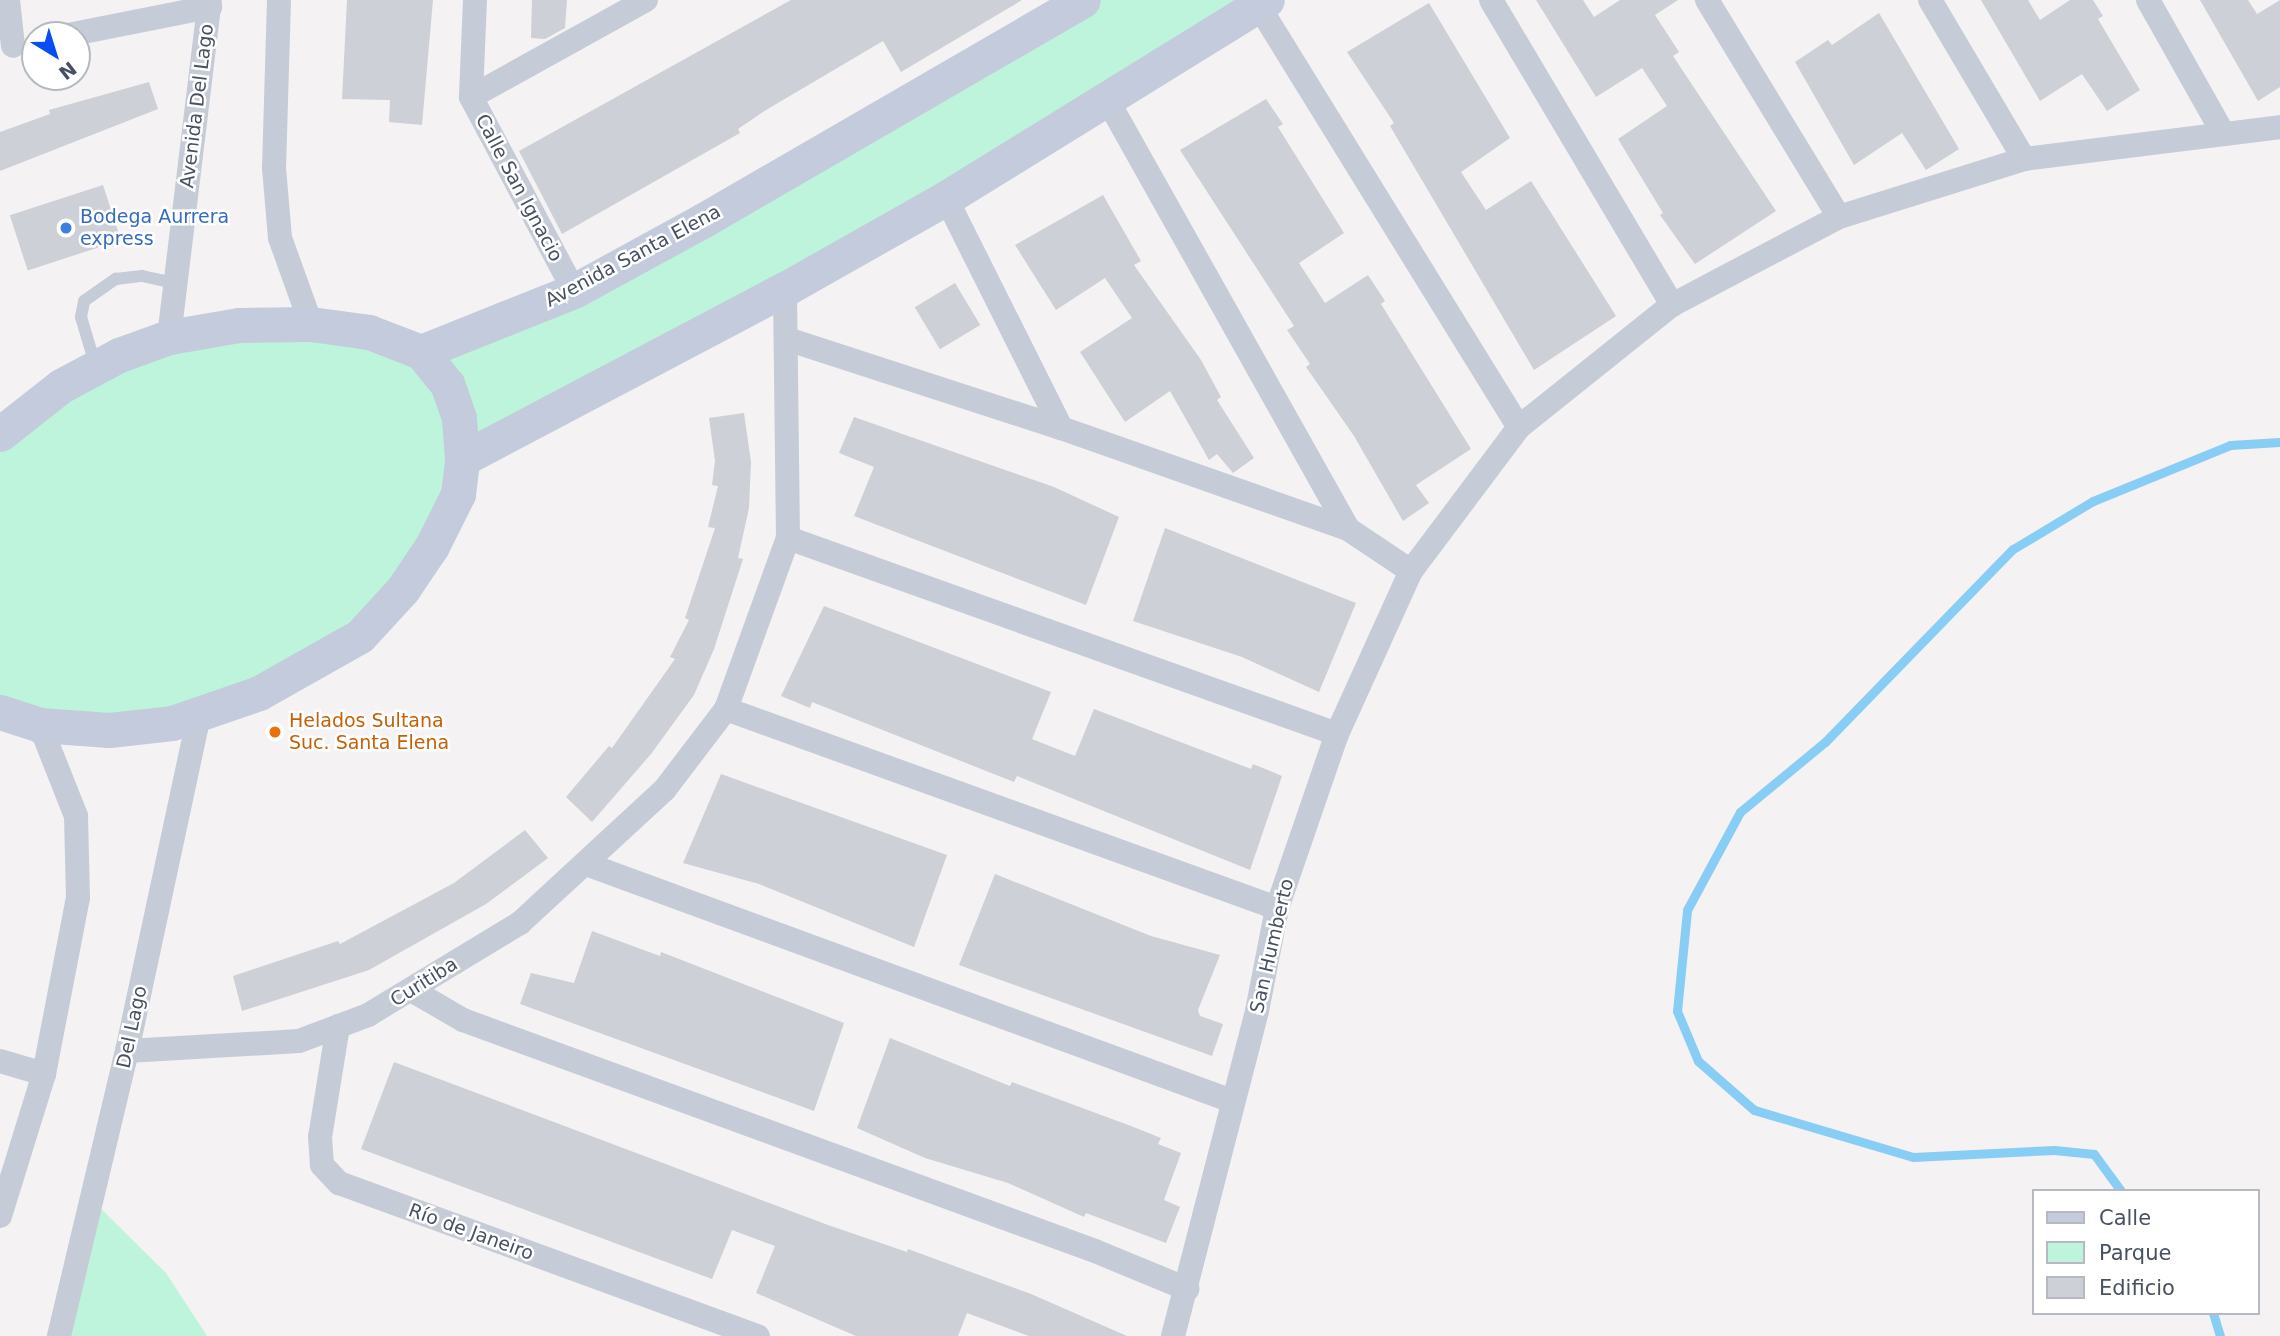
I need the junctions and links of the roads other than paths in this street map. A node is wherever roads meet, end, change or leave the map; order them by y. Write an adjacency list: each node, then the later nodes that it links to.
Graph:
1 (8, 0): 13 (street)
2 (279, 0): 25 (street)
3 (475, 0): 14 (street, Calle San Ignacio)
4 (646, 0): 14 (street)
5 (1491, 0): 24 (street)
6 (1707, 0): 20 (street)
7 (1930, 0): 18 (street)
8 (2148, 0): 17 (street)
9 (1263, 2): 15 (street); 31 (street)
10 (210, 3): 12 (street); 21 (street, Avenida Del Lago)
11 (1074, 3): 23 (street, Avenida Santa Elena)
12 (91, 30)
13 (16, 47)
14 (471, 97): 23 (street, Calle San Ignacio)
15 (1108, 102): 19 (street); 34 (street)
16 (2280, 127): 17 (street, San Humberto)
17 (2223, 133): 18 (street, San Humberto)
18 (2024, 159): 20 (street, San Humberto)
19 (946, 198): 22 (street); 30 (street)
20 (1839, 217): 24 (street, San Humberto)
21 (176, 282): 26 (street, Avenida Del Lago); 29 (lane)
22 (785, 289): 27 (street); 33 (street)
23 (574, 291): 28 (street, Avenida Santa Elena)
24 (1672, 305): 31 (street, San Humberto)
25 (311, 324): 26 (street); 28 (street)
26 (169, 337): 29 (street)
27 (787, 339): 30 (street); 35 (street)
28 (421, 352): 33 (street)
29 (96, 367): 32 (street)
30 (1061, 428): 34 (street)
31 (1519, 428): 36 (street, San Humberto)
32 (0, 434)
33 (462, 458): 39 (street)
34 (1348, 528): 36 (street)
35 (788, 538): 37 (street, Curitiba); 41 (street)
36 (1411, 571): 41 (street, San Humberto)
37 (726, 709): 42 (street, Curitiba); 43 (street)
38 (0, 712): 40 (street)
39 (199, 716): 40 (street); 46 (street, Del Lago)
40 (40, 725): 48 (street)
41 (1337, 734): 43 (street, San Humberto)
42 (586, 864): 44 (street, Curitiba); 49 (street)
43 (1277, 908): 49 (street, San Humberto)
44 (413, 991): 45 (street, Curitiba); 51 (street)
45 (338, 1026): 46 (street, Curitiba); 53 (street, Río de Janeiro)
46 (127, 1051): 52 (street, Del Lago)
47 (0, 1061): 48 (street)
48 (44, 1074): 50 (street)
49 (1232, 1101): 51 (street, San Humberto)
50 (0, 1216)
51 (1187, 1289): 54 (street, San Humberto)
52 (59, 1336)
53 (758, 1336)
54 (1173, 1336)

